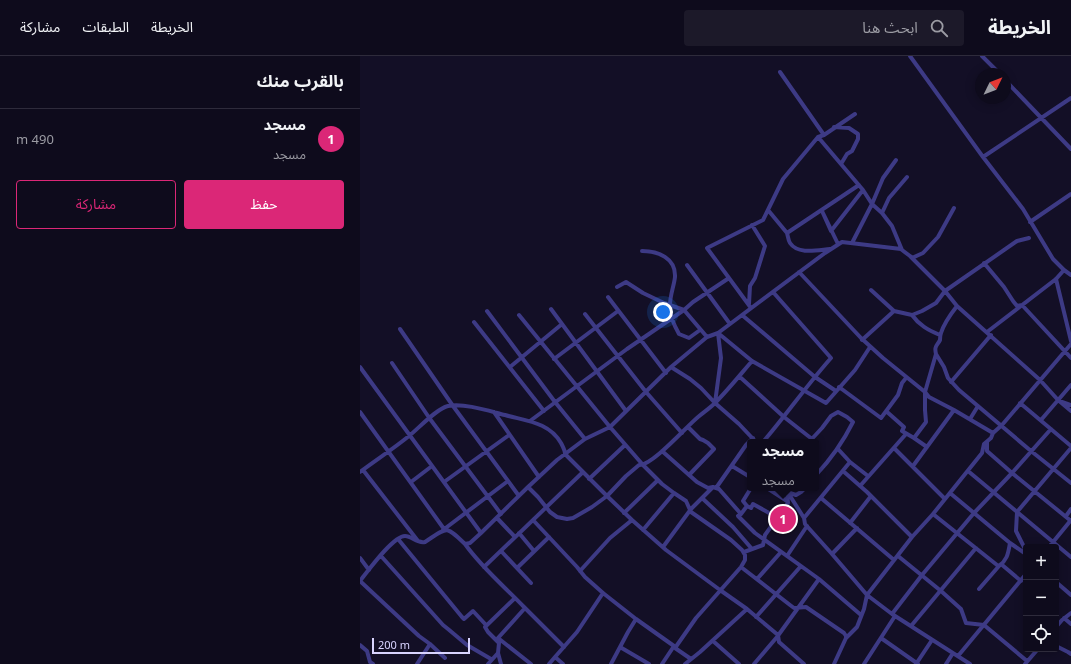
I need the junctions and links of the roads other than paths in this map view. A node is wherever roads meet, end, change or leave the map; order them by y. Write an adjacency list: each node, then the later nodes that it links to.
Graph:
1 (910, 56): 14 (street)
2 (991, 56): 3 (street)
3 (984, 58): 4 (street)
4 (994, 68)
5 (780, 72): 11 (street)
6 (1011, 86): 9 (street)
7 (1071, 98): 9 (street)
8 (855, 114): 10 (street)
9 (1041, 118): 13 (street); 14 (street)
10 (834, 128): 11 (street); 16 (street)
11 (824, 135): 12 (street)
12 (818, 137): 16 (street); 23 (street)
13 (1071, 149)
14 (983, 157): 26 (street)
15 (896, 160): 21 (street)
16 (841, 164): 18 (street)
17 (907, 176): 25 (street)
18 (859, 185): 19 (street); 24 (street)
19 (863, 190): 21 (street); 24 (street)
20 (1071, 194): 26 (street)
21 (872, 204): 25 (street); 30 (street)
22 (954, 208): 35 (street)
23 (768, 210): 27 (street); 28 (street)
24 (822, 211): 28 (street); 31 (street)
25 (882, 213): 33 (street)
26 (1030, 222): 38 (street)
27 (752, 225): 41 (street); 51 (street)
28 (787, 233): 32 (street)
29 (1029, 238): 36 (street)
30 (852, 243): 31 (street); 33 (street)
31 (838, 244): 32 (street)
32 (830, 249): 39 (street)
33 (901, 249): 35 (street)
34 (642, 251): 49 (street)
35 (912, 258): 45 (street)
36 (984, 263): 45 (street); 50 (street)
37 (687, 265): 47 (street)
38 (1064, 270): 40 (street); 42 (street)
39 (799, 272): 46 (street); 74 (street)
40 (1071, 275)
41 (729, 278): 47 (street); 51 (street)
42 (1056, 279): 50 (street); 76 (street)
43 (617, 287): 49 (street)
44 (871, 290): 56 (street)
45 (945, 290): 52 (street); 61 (street)
46 (773, 292): 51 (street); 93 (street)
47 (707, 293): 54 (street); 65 (street)
48 (608, 297): 55 (street)
49 (670, 305): 54 (street); 62 (street)
50 (1022, 305): 70 (street); 79 (street)
51 (750, 306): 60 (street)
52 (957, 306): 70 (street); 71 (street)
53 (551, 309): 64 (street)
54 (684, 310): 62 (street); 68 (street)
55 (618, 311): 66 (street); 73 (street)
56 (894, 311): 61 (street); 74 (street)
57 (487, 312): 82 (street)
58 (585, 314): 66 (street)
59 (519, 315): 75 (street)
60 (742, 315): 65 (street); 93 (street)
61 (912, 315): 71 (street)
62 (672, 319): 68 (street); 73 (street)
63 (474, 322): 88 (street)
64 (562, 324): 75 (street); 77 (street)
65 (730, 324): 69 (street)
66 (596, 328): 77 (street); 81 (street)
67 (400, 329): 109 (street)
68 (700, 330): 72 (street)
69 (718, 333): 72 (street); 85 (street); 106 (street)
70 (989, 334): 95 (street); 96 (street)
71 (940, 335): 80 (street)
72 (707, 337): 89 (street)
73 (640, 340): 81 (street); 91 (street)
74 (862, 340): 78 (street)
75 (541, 342): 82 (street); 84 (street)
76 (1071, 342): 79 (street)
77 (576, 343): 84 (street); 90 (street)
78 (870, 347): 94 (street); 99 (street)
79 (1065, 352): 83 (street); 95 (street)
80 (936, 354): 96 (street); 103 (street)
81 (618, 356): 90 (street); 102 (street)
82 (521, 357): 88 (street); 105 (street)
83 (1071, 358)
84 (554, 359): 98 (street)
85 (752, 361): 92 (street); 100 (street)
86 (392, 363): 119 (street)
87 (360, 366): 131 (street)
88 (510, 367): 112 (street)
89 (671, 367): 91 (street); 106 (street)
90 (597, 371): 98 (street); 113 (street)
91 (666, 373): 102 (street)
92 (740, 377): 106 (street); 118 (street)
93 (815, 377): 100 (street); 101 (street)
94 (906, 378): 103 (street); 114 (street)
95 (1040, 380): 104 (street); 107 (street)
96 (951, 382): 110 (street)
97 (1071, 385): 104 (street)
98 (576, 386): 105 (street); 124 (street)
99 (839, 387): 101 (street); 114 (street)
100 (804, 391): 101 (street); 118 (street)
101 (836, 391)
102 (646, 392): 113 (street); 127 (street)
103 (926, 392): 111 (street); 133 (street)
104 (1058, 400): 108 (street); 115 (street); 121 (street)
105 (555, 402): 112 (street); 134 (street)
106 (715, 403): 125 (street); 132 (street)
107 (1020, 403): 121 (street); 123 (street)
108 (1071, 405)
109 (453, 406): 117 (street); 119 (street); 145 (street)
110 (978, 406): 120 (street); 123 (street)
111 (954, 410): 120 (street); 141 (street)
112 (544, 411): 122 (street)
113 (626, 411): 124 (street)
114 (886, 411): 129 (street)
115 (1071, 411)
116 (360, 412): 148 (street)
117 (493, 412): 122 (street); 130 (street)
118 (784, 417): 135 (street); 136 (street)
119 (430, 419): 131 (street); 153 (street)
120 (970, 419): 128 (street)
121 (1041, 420): 126 (street)
122 (530, 421): 149 (street)
123 (1002, 425): 128 (street); 147 (street)
124 (610, 427): 134 (street); 140 (street)
125 (688, 427): 127 (street); 163 (street)
126 (1050, 429): 142 (street); 147 (street)
127 (682, 433): 146 (street)
128 (993, 433): 138 (street)
129 (906, 434): 133 (street); 143 (street)
130 (509, 435): 145 (street); 166 (street)
131 (410, 436): 148 (street); 152 (street)
132 (753, 438)
133 (914, 438): 141 (street)
134 (584, 439): 149 (street)
135 (766, 439)
136 (810, 439)
137 (812, 439): 144 (street)
138 (987, 442): 159 (street); 162 (street)
139 (747, 444): 154 (street)
140 (625, 445): 151 (street); 167 (street)
141 (927, 447): 155 (street)
142 (1071, 447): 156 (street)
143 (894, 448): 155 (street); 165 (street)
144 (838, 449): 150 (street); 161 (street)
145 (486, 451): 153 (street); 169 (street)
146 (662, 451): 151 (street); 163 (street)
147 (1031, 451): 156 (street); 162 (street)
148 (389, 452): 157 (street); 170 (street)
149 (565, 454): 160 (street); 166 (street)
150 (850, 462): 158 (street); 165 (street)
151 (643, 465): 168 (street); 188 (street)
152 (432, 466): 170 (street); 171 (street)
153 (465, 466): 171 (street); 186 (street)
154 (732, 466): 164 (street); 175 (street)
155 (913, 466): 192 (street)
156 (1054, 469): 172 (street); 182 (street)
157 (362, 471): 223 (street)
158 (843, 471): 173 (street); 191 (street)
159 (968, 471): 184 (street); 185 (street)
160 (583, 472): 167 (street); 195 (street)
161 (819, 473)
162 (1012, 473): 182 (street); 185 (street)
163 (689, 475): 175 (street)
164 (747, 475)
165 (868, 476): 173 (street)
166 (539, 477): 174 (street)
167 (589, 479): 188 (street)
168 (658, 480): 183 (street); 200 (street)
169 (508, 481): 186 (street); 187 (street)
170 (411, 482): 214 (street)
171 (444, 482): 198 (street)
172 (1071, 483)
173 (860, 486): 189 (street)
174 (528, 487): 187 (street); 195 (street)
175 (714, 488): 190 (street); 202 (street)
176 (749, 491): 194 (street)
177 (772, 491): 193 (street)
178 (786, 491): 193 (street)
179 (787, 491): 207 (street)
180 (788, 491): 181 (street)
181 (802, 491)
182 (1035, 492): 199 (street); 205 (street)
183 (674, 493): 196 (street); 215 (street)
184 (950, 493): 192 (street); 201 (street)
185 (993, 493): 199 (street); 201 (street)
186 (488, 496): 198 (street); 204 (street)
187 (519, 496): 204 (street)
188 (607, 496): 195 (street); 200 (street)
189 (871, 496): 211 (street); 220 (street)
190 (702, 498): 196 (street); 230 (street)
191 (821, 498): 207 (street); 211 (street)
192 (945, 499): 203 (street)
193 (787, 501): 206 (street)
194 (747, 506): 202 (street); 206 (street)
195 (547, 507): 208 (street)
196 (690, 509): 228 (street); 234 (street)
197 (1071, 510): 205 (street)
198 (466, 512): 214 (street); 216 (street)
199 (1017, 512): 224 (street); 227 (street)
200 (624, 513): 209 (street)
201 (974, 513): 217 (street); 225 (street)
202 (741, 514): 222 (street)
203 (933, 514): 217 (street); 220 (street)
204 (499, 516): 216 (street); 218 (street)
205 (1066, 516): 210 (street)
206 (778, 518): 222 (street)
207 (804, 518): 212 (street)
208 (533, 520): 218 (street); 219 (street)
209 (632, 520): 215 (street); 249 (street)
210 (1071, 521): 224 (street)
211 (850, 523): 213 (street)
212 (807, 526): 236 (street); 238 (street)
213 (857, 528): 236 (street); 242 (street)
214 (443, 530): 223 (street); 226 (street)
215 (643, 530): 228 (street)
216 (481, 533): 226 (street)
217 (958, 534): 229 (street); 250 (street)
218 (517, 535): 231 (street); 232 (street)
219 (549, 537): 232 (street); 249 (street)
220 (912, 537): 239 (street)
221 (398, 539): 223 (street); 237 (street); 277 (street)
222 (764, 539): 230 (street); 235 (street)
223 (419, 542)
224 (1053, 542): 240 (street)
225 (1010, 543): 233 (street); 243 (street)
226 (465, 544): 245 (street)
227 (1023, 546)
228 (663, 547): 259 (street)
229 (976, 548): 243 (street); 260 (street)
230 (752, 549): 234 (street)
231 (501, 550): 245 (street); 247 (street)
232 (534, 551): 247 (street)
233 (1023, 551)
234 (744, 552): 246 (street)
235 (781, 552): 238 (street); 252 (street)
236 (832, 554): 263 (street)
237 (380, 556): 248 (street); 299 (street)
238 (787, 556): 244 (street)
239 (898, 556): 242 (street); 250 (street)
240 (1071, 557)
241 (360, 558): 248 (street)
242 (894, 560): 263 (street)
243 (1000, 565): 255 (street); 258 (street)
244 (801, 566): 253 (street); 262 (street)
245 (484, 567): 265 (street)
246 (741, 567): 252 (street); 259 (street)
247 (517, 568): 256 (street)
248 (369, 570): 254 (street)
249 (580, 571): 261 (street)
250 (922, 575): 260 (street); 271 (street)
251 (1023, 578): 255 (street)
252 (757, 579): 262 (street)
253 (819, 579): 266 (street); 270 (street)
254 (360, 581): 286 (street)
255 (1021, 581): 279 (street)
256 (531, 583)
257 (1059, 585): 264 (street)
258 (979, 589)
259 (720, 590): 268 (street); 290 (street)
260 (941, 591): 278 (street); 279 (street)
261 (603, 593): 274 (street); 288 (street)
262 (776, 594): 266 (street); 272 (street)
263 (867, 595): 270 (street); 271 (street)
264 (1071, 595)
265 (515, 598): 267 (street); 277 (street)
266 (798, 607): 280 (street); 281 (street)
267 (525, 608): 283 (street); 288 (street)
268 (747, 609): 272 (street); 285 (street)
269 (1071, 613): 273 (street)
270 (861, 615): 281 (street)
271 (894, 615): 278 (street); 282 (street)
272 (756, 617): 280 (street)
273 (1064, 618): 275 (street); 276 (street)
274 (636, 620): 289 (street); 290 (street)
275 (1059, 624)
276 (1071, 624)
277 (486, 625): 283 (street)
278 (911, 626): 284 (street)
279 (984, 626): 296 (street); 301 (street)
280 (778, 635): 315 (street); 316 (street)
281 (846, 638): 317 (street)
282 (881, 638): 318 (street); 319 (street)
283 (498, 640): 293 (street); 306 (street)
284 (932, 640): 294 (street); 319 (street)
285 (713, 641): 300 (street); 314 (street)
286 (430, 644): 298 (street); 303 (street)
287 (360, 645): 302 (street)
288 (564, 647): 297 (street)
289 (620, 647): 309 (street); 310 (street)
290 (674, 647): 300 (street); 311 (street)
291 (1059, 648): 295 (street)
292 (1035, 652): 301 (street)
293 (498, 653): 299 (street); 305 (street)
294 (953, 653): 296 (street); 320 (street)
295 (1071, 654)
296 (958, 656): 321 (street)
297 (554, 657): 307 (street); 308 (street)
298 (445, 658)
299 (491, 659): 304 (street)
300 (690, 660): 312 (street); 313 (street)
301 (1026, 663)
302 (373, 664)
303 (418, 664)
304 (488, 664)
305 (501, 664)
306 (531, 664)
307 (549, 664)
308 (563, 664)
309 (611, 664)
310 (649, 664)
311 (662, 664)
312 (685, 664)
313 (695, 664)
314 (740, 664)
315 (754, 664)
316 (804, 664)
317 (834, 664)
318 (864, 664)
319 (917, 664)
320 (946, 664)
321 (970, 664)

